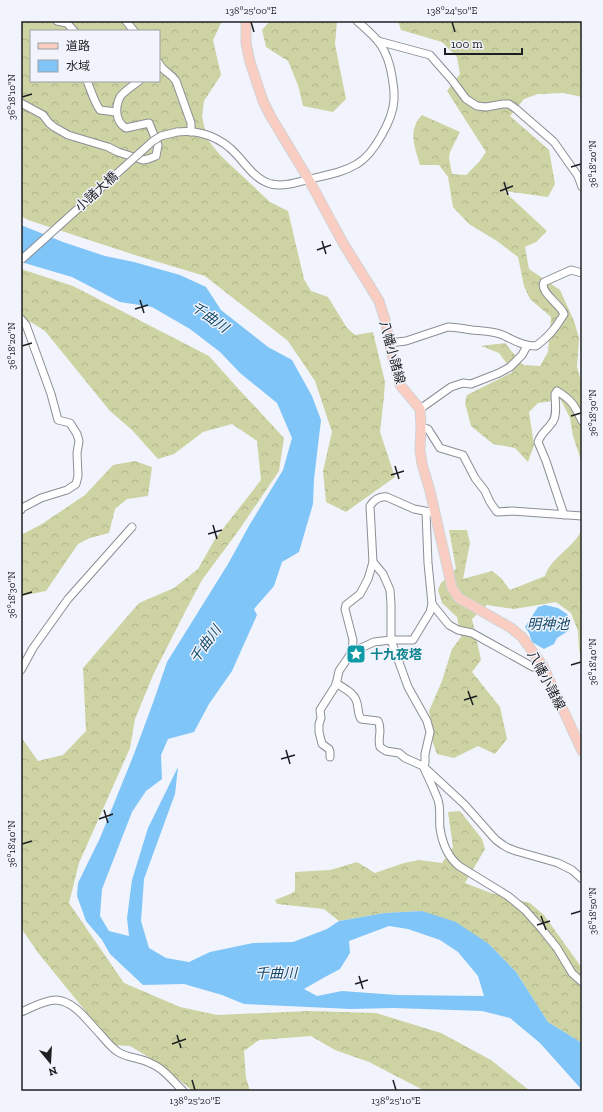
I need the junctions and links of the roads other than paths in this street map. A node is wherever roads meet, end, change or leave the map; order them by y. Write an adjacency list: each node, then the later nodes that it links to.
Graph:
1 (57, 21): 5 (street)
2 (126, 21): 6 (street)
3 (246, 21): 14 (main road, 八幡小諸線)
4 (358, 21): 7 (street, 小諸大橋)
5 (73, 30)
6 (133, 30)
7 (378, 41): 14 (street, 小諸大橋); 15 (street)
8 (160, 67): 13 (street)
9 (87, 82): 12 (street)
10 (138, 82): 12 (street)
11 (21, 103): 12 (street)
12 (116, 112)
13 (191, 132): 14 (street, 小諸大橋); 16 (street, 小諸大橋, bridge)
14 (309, 180): 19 (main road, 八幡小諸線)
15 (582, 187)
16 (21, 260)
17 (582, 273): 20 (street)
18 (21, 319): 24 (street)
19 (389, 343): 20 (street); 21 (main road, 八幡小諸線)
20 (527, 346): 21 (street)
21 (420, 409): 23 (main road, 八幡小諸線)
22 (582, 421): 26 (street)
23 (421, 427): 25 (main road, 八幡小諸線); 26 (street)
24 (21, 510)
25 (430, 512): 29 (street); 30 (street); 33 (main road, 八幡小諸線)
26 (564, 515): 27 (street)
27 (582, 516)
28 (132, 527): 34 (street)
29 (373, 562): 31 (street); 32 (street)
30 (432, 604): 31 (street); 33 (street)
31 (391, 640): 32 (street); 38 (street)
32 (352, 652): 35 (street)
33 (543, 666): 36 (main road, 八幡小諸線)
34 (21, 670)
35 (336, 683): 37 (street); 38 (street)
36 (582, 751)
37 (330, 757)
38 (423, 766): 39 (street); 40 (street)
39 (582, 879)
40 (582, 982)
41 (21, 1012): 42 (street)
42 (183, 1091)

